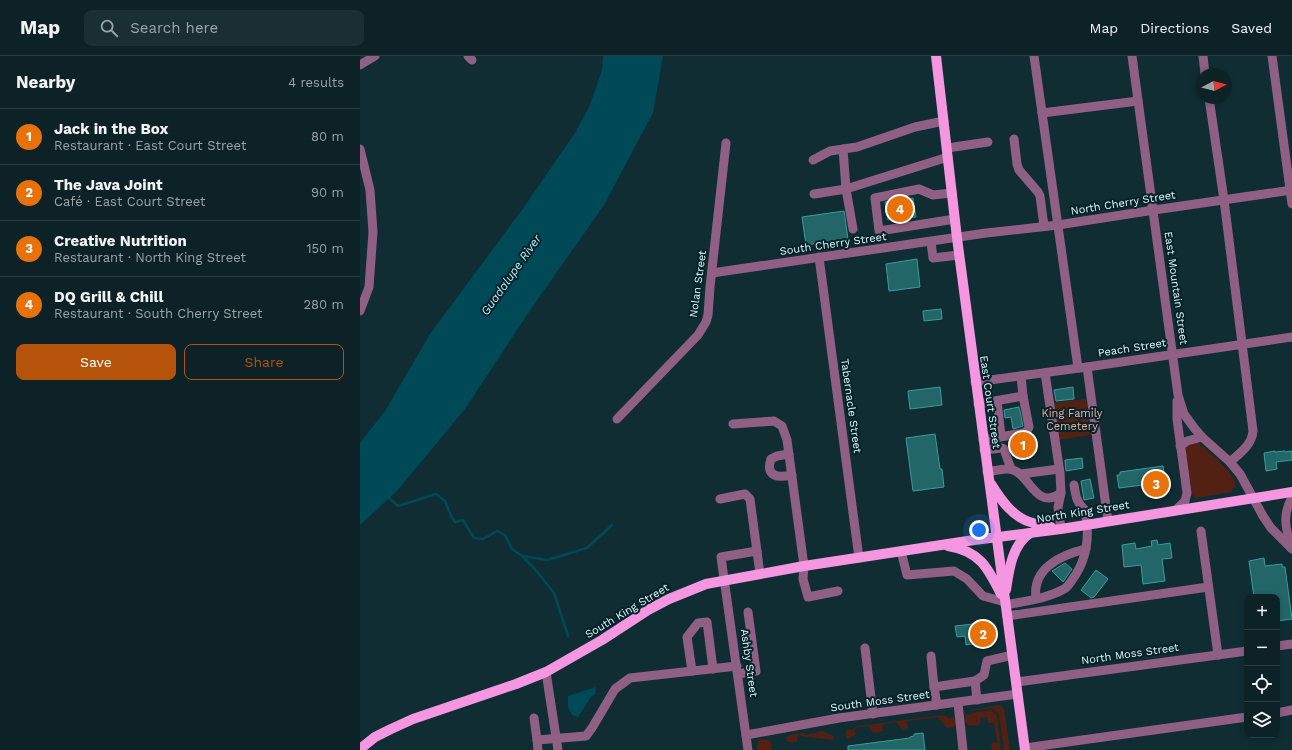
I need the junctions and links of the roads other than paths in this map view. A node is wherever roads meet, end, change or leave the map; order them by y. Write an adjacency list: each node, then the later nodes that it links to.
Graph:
1 (375, 56): 7 (street)
2 (936, 56): 12 (main road, East Court Street)
3 (1034, 56): 11 (street)
4 (1132, 56): 9 (street, East Mountain Street)
5 (1203, 56): 8 (street)
6 (1272, 56): 21 (street)
7 (360, 65)
8 (1204, 68)
9 (1138, 100): 11 (street); 26 (street, East Mountain Street)
10 (1210, 104): 24 (street)
11 (1042, 113): 28 (street)
12 (944, 121): 17 (street); 18 (main road, East Court Street)
13 (1014, 139): 29 (street)
14 (988, 142): 18 (street)
15 (726, 143): 35 (street, Nolan Street)
16 (360, 149): 36 (street)
17 (843, 149): 19 (street); 20 (street)
18 (947, 152): 20 (street); 22 (main road, East Court Street)
19 (813, 160)
20 (846, 189): 23 (street); 30 (street)
21 (1291, 190): 24 (street, North Cherry Street); 25 (street)
22 (952, 193): 27 (main road, East Court Street); 27 (street)
23 (814, 194)
24 (1224, 200): 26 (street, North Cherry Street); 38 (street)
25 (1292, 204)
26 (1154, 210): 28 (street, North Cherry Street); 39 (street, East Mountain Street)
27 (955, 219): 31 (main road, East Court Street)
28 (1058, 225): 29 (street, North Cherry Street); 41 (street)
29 (1044, 226): 31 (street, North Cherry Street)
30 (853, 229)
31 (957, 238): 32 (street, South Cherry Street); 33 (main road, East Court Street)
32 (931, 242): 33 (street); 34 (street, South Cherry Street)
33 (959, 255): 44 (main road, East Court Street)
34 (819, 257): 35 (street, South Cherry Street); 81 (street, Tabernacle Street)
35 (712, 273): 49 (street, Nolan Street)
36 (360, 311)
37 (1292, 336): 38 (street, Peach Street)
38 (1242, 344): 39 (street, Peach Street); 57 (street)
39 (1173, 354): 40 (street, Peach Street); 45 (street, East Mountain Street)
40 (1087, 367): 41 (street, Peach Street); 70 (street)
41 (1078, 368): 42 (street, Peach Street)
42 (1045, 373): 43 (street, Peach Street); 58 (street)
43 (1021, 376): 44 (street, Peach Street); 46 (street)
44 (975, 382): 48 (main road, East Court Street)
45 (1178, 395): 52 (street, East Mountain Street); 54 (street)
46 (1023, 396): 47 (street); 51 (street)
47 (997, 401): 48 (street); 51 (street)
48 (978, 404): 53 (main road, East Court Street)
49 (617, 419)
50 (733, 424): 56 (street)
51 (1001, 436): 53 (street)
52 (1202, 438): 54 (street); 57 (street, East Mountain Street)
53 (983, 440): 55 (main road, East Court Street)
54 (1180, 446): 69 (street)
55 (984, 450): 59 (street); 62 (main road, East Court Street)
56 (789, 454): 61 (street); 61 (street)
57 (1230, 462): 66 (street, East Mountain Street)
58 (1059, 468): 60 (street); 65 (street)
59 (1011, 469): 60 (street); 62 (street)
60 (1021, 474): 65 (street)
61 (792, 475): 82 (street)
62 (988, 476): 72 (main road); 75 (main road, East Court Street)
63 (1074, 485): 71 (street)
64 (1292, 492): 66 (main road, North King Street)
65 (1061, 493): 72 (street)
66 (1253, 498): 69 (main road, North King Street); 77 (street, East Mountain Street)
67 (1292, 498): 77 (street)
68 (720, 499): 79 (street)
69 (1177, 509): 70 (main road, North King Street)
70 (1108, 521): 71 (main road, North King Street)
71 (1088, 524): 72 (main road, North King Street); 78 (street)
72 (1061, 529): 74 (main road, North King Street)
73 (1201, 531): 85 (street)
74 (1030, 532): 75 (main road, North King Street); 88 (main road)
75 (996, 537): 76 (main road, South King Street); 88 (main road, East Court Street)
76 (941, 545): 80 (main road, South King Street); 88 (main road)
77 (1292, 547)
78 (1086, 549): 87 (street); 87 (street)
79 (757, 551): 83 (street); 84 (street, Ashby Street)
80 (901, 552): 81 (main road, South King Street); 88 (street)
81 (859, 558): 82 (main road, South King Street)
82 (804, 566): 83 (main road, South King Street); 86 (street)
83 (760, 574): 84 (main road, South King Street)
84 (726, 580): 99 (street, Ashby Street); 101 (main road, South King Street)
85 (1208, 587): 90 (street); 95 (street)
86 (838, 591)
87 (1036, 598): 88 (street)
88 (1005, 603): 90 (main road, East Court Street)
89 (748, 612): 99 (street)
90 (1007, 616): 96 (main road, East Court Street)
91 (1292, 644): 92 (street)
92 (1280, 646)
93 (864, 648): 111 (street)
94 (1244, 650): 95 (street, North Moss Street)
95 (1218, 654): 103 (street, North Moss Street)
96 (1013, 655): 102 (street); 103 (main road, East Court Street)
97 (931, 656): 104 (street)
98 (713, 669): 99 (street); 100 (street); 100 (street)
99 (738, 670): 114 (street, Ashby Street)
100 (692, 671): 115 (street)
101 (546, 672): 115 (street); 117 (main road, South King Street)
102 (975, 681): 104 (street); 106 (street)
103 (1016, 682): 105 (main road, East Court Street)
104 (934, 687): 108 (street)
105 (1018, 694): 106 (street, South Moss Street); 118 (main road, East Court Street)
106 (977, 700): 107 (street, South Moss Street)
107 (958, 703): 108 (street, South Moss Street); 122 (street)
108 (937, 705): 111 (street, South Moss Street)
109 (1292, 710): 110 (street)
110 (1280, 712)
111 (873, 714): 114 (street, South Moss Street)
112 (1244, 717): 118 (street)
113 (534, 718): 116 (street)
114 (746, 735): 121 (street, Ashby Street)
115 (557, 738): 116 (street); 120 (street)
116 (536, 740): 119 (street)
117 (361, 748)
118 (1025, 749)
119 (538, 750)
120 (558, 750)
121 (748, 750)
122 (964, 750)

